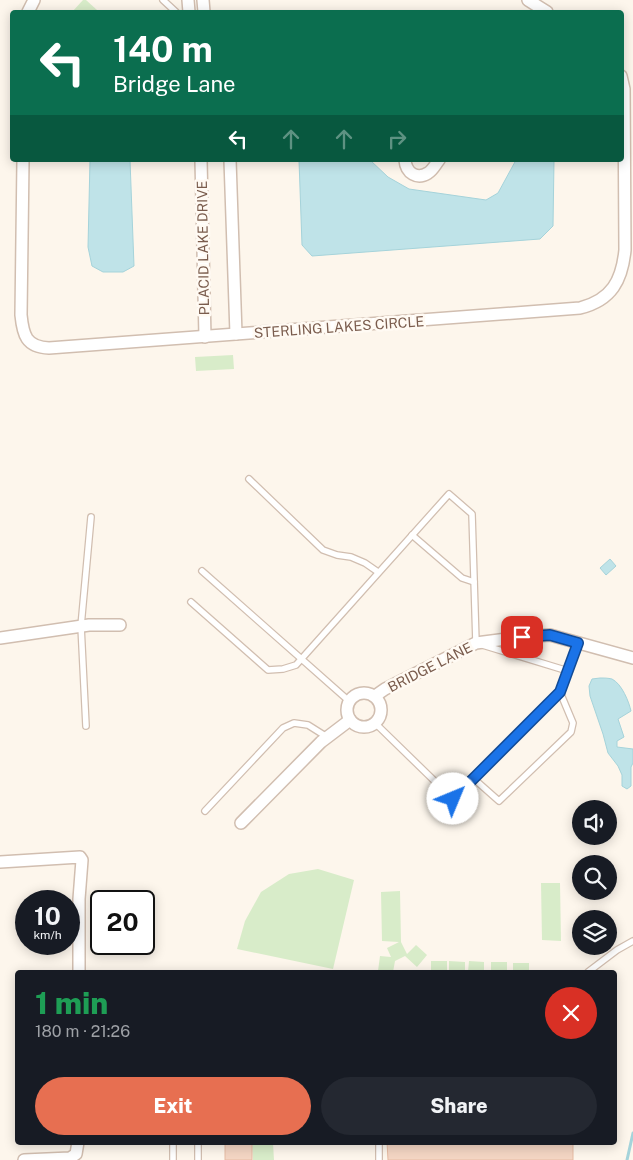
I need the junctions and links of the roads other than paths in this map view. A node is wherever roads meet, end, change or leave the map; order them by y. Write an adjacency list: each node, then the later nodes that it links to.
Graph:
1 (163, 0): 4 (lane)
2 (528, 0): 3 (street)
3 (543, 8)
4 (174, 10)
5 (624, 89): 11 (street, STERLING LAKES CIRCLE)
6 (24, 162): 12 (street, STERLING LAKES CIRCLE)
7 (201, 162): 12 (street, PLACID LAKE DRIVE)
8 (230, 162): 11 (street)
9 (405, 162): 10 (street)
10 (437, 162)
11 (236, 334): 12 (street, STERLING LAKES CIRCLE)
12 (205, 337)
13 (250, 479): 17 (lane)
14 (91, 517): 21 (lane)
15 (412, 535): 17 (lane); 18 (lane); 18 (lane)
16 (202, 571): 26 (lane)
17 (378, 572): 26 (lane)
18 (474, 582): 24 (lane)
19 (191, 602): 26 (lane)
20 (120, 625): 21 (street)
21 (80, 626): 22 (street); 33 (lane)
22 (0, 638)
23 (578, 643): 24 (street, BRIDGE LANE); 25 (street, BRIDGE LANE); 27 (lane)
24 (476, 644): 27 (lane); 29 (street, BRIDGE LANE)
25 (633, 658)
26 (301, 659): 30 (lane)
27 (568, 672): 28 (lane)
28 (560, 692): 35 (lane); 35 (lane)
29 (375, 696): 30 (street, BRIDGE LANE); 32 (street, BRIDGE LANE)
30 (349, 701): 31 (street)
31 (350, 720): 32 (street); 34 (street)
32 (375, 723): 35 (lane)
33 (86, 726)
34 (327, 737): 36 (lane); 37 (street)
35 (474, 778)
36 (205, 811)
37 (241, 823)
38 (0, 862): 40 (street)
39 (633, 941): 41 (lane)
40 (79, 970)
41 (591, 970)
42 (78, 1145): 46 (street)
43 (173, 1145): 47 (lane)
44 (198, 1145): 48 (lane)
45 (379, 1145): 49 (lane)
46 (24, 1160)
47 (173, 1160)
48 (198, 1160)
49 (379, 1160)

